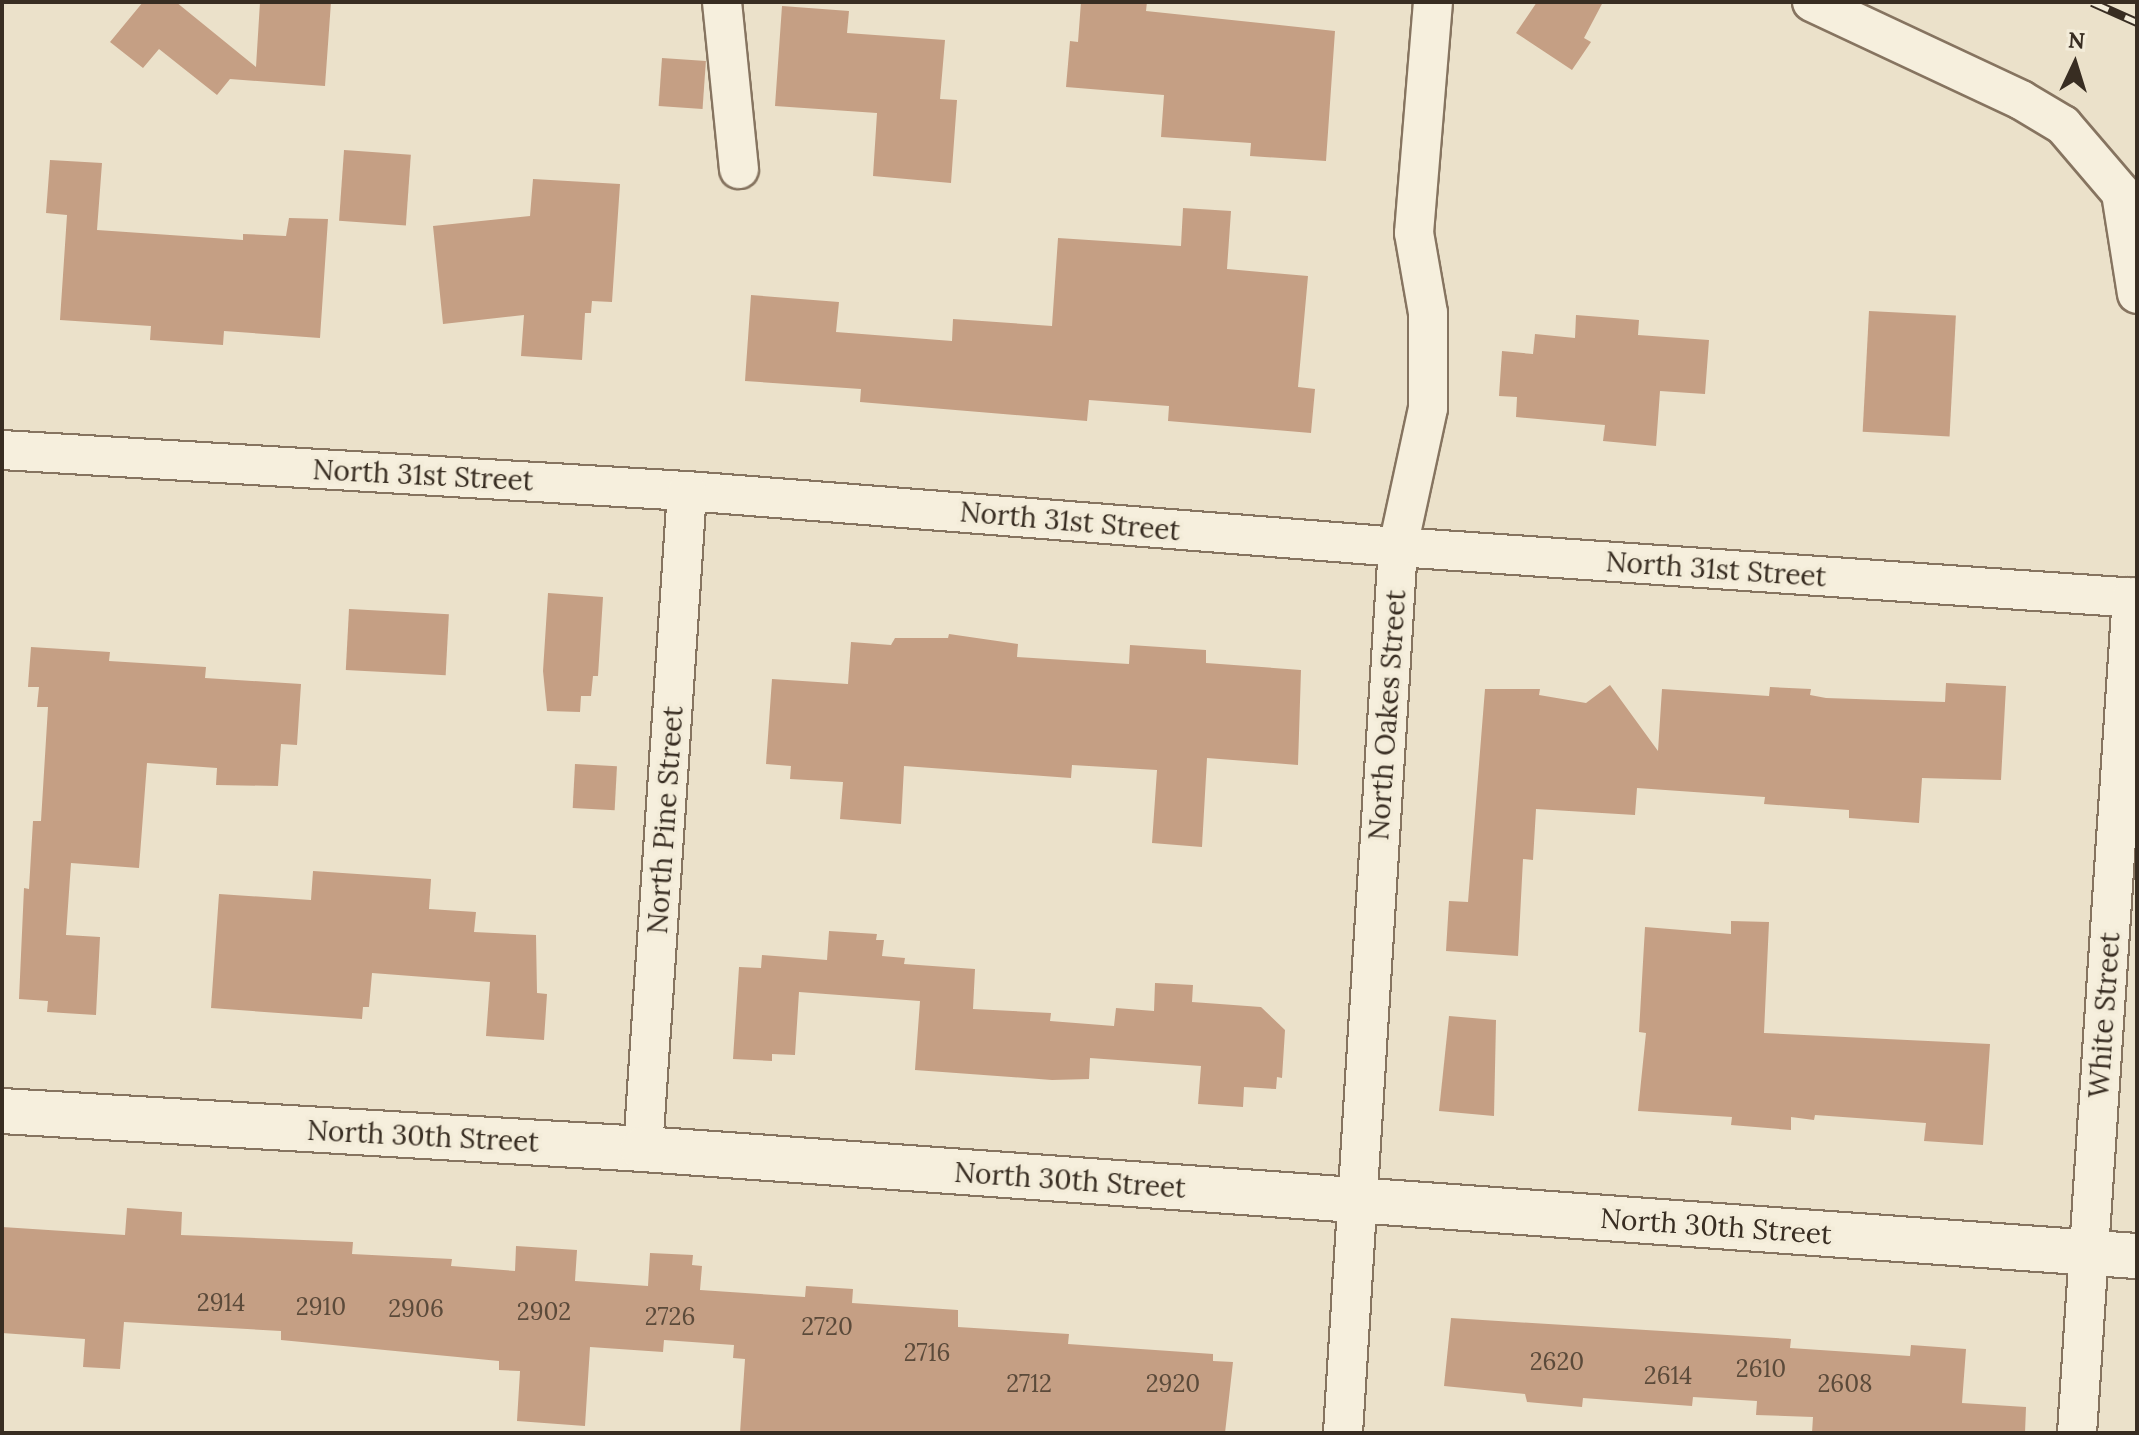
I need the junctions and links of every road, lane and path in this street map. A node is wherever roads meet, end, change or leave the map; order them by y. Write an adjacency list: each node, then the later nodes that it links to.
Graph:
1 (722, 2): 4 (street)
2 (1433, 2): 8 (street, North Oakes Street)
3 (1812, 2): 5 (street)
4 (739, 169)
5 (2137, 294)
6 (2, 450): 7 (street, North 31st Street)
7 (687, 491): 8 (street, North 31st Street); 11 (street, North Pine Street)
8 (1398, 547): 9 (street, North 31st Street); 12 (street, North Oakes Street)
9 (2134, 598): 13 (street, White Street)
10 (2, 1111): 11 (main road, North 30th Street)
11 (643, 1149): 12 (main road, North 30th Street)
12 (1357, 1201): 13 (main road, North 30th Street); 15 (street, North Oakes Street)
13 (2089, 1253): 14 (main road, North 30th Street); 16 (street, White Street)
14 (2137, 1256)
15 (1343, 1433)
16 (2077, 1433)

